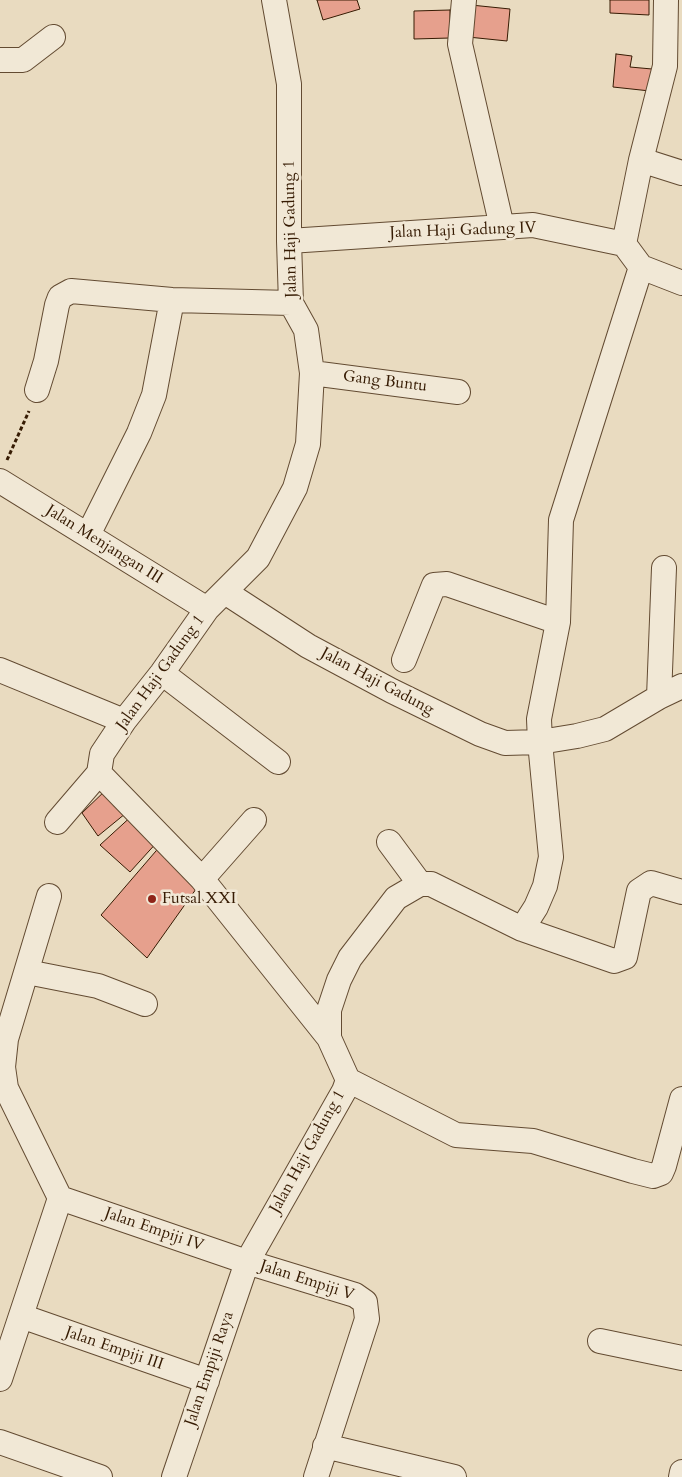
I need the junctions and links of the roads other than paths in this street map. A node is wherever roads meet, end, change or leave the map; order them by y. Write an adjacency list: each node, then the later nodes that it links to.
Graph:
1 (274, 0): 9 (street, Jalan Haji Gadung 1)
2 (464, 0): 8 (street)
3 (666, 0): 6 (street)
4 (53, 37): 5 (street)
5 (0, 60)
6 (640, 160): 7 (street); 10 (street)
7 (682, 173)
8 (502, 227): 9 (street, Jalan Haji Gadung IV); 10 (street, Jalan Haji Gadung IV)
9 (289, 241): 14 (street, Jalan Haji Gadung 1)
10 (624, 244): 11 (street)
11 (641, 267): 12 (street); 23 (street)
12 (682, 283)
13 (172, 300): 14 (street); 16 (street); 19 (street)
14 (291, 303): 15 (street, Jalan Haji Gadung 1)
15 (312, 373): 17 (street, Gang Buntu); 21 (street, Jalan Haji Gadung 1)
16 (38, 390)
17 (458, 392)
18 (2, 473): 19 (street, Jalan Menjangan III)
19 (88, 535): 22 (street, Jalan Menjangan III)
20 (664, 568): 28 (street)
21 (225, 592): 22 (street, Jalan Haji Gadung 1); 30 (street, Jalan Haji Gadung)
22 (207, 610): 26 (street, Jalan Haji Gadung 1)
23 (558, 622): 24 (street); 30 (street)
24 (404, 660)
25 (0, 670): 29 (street)
26 (162, 672): 29 (street, Jalan Haji Gadung 1); 31 (street)
27 (682, 686): 28 (street, Jalan Haji Gadung)
28 (659, 697): 30 (street, Jalan Haji Gadung)
29 (124, 721): 32 (street, Jalan Haji Gadung 1)
30 (540, 742): 40 (street)
31 (278, 762)
32 (98, 773): 34 (street); 36 (street, Jalan Haji Gadung 1)
33 (254, 820): 36 (street)
34 (58, 822)
35 (389, 842): 37 (street)
36 (202, 879): 43 (street, Jalan Haji Gadung 1)
37 (420, 884): 40 (street); 43 (street)
38 (682, 892): 40 (street)
39 (49, 896): 41 (street)
40 (522, 929)
41 (27, 972): 42 (street); 45 (street)
42 (145, 1004)
43 (329, 1038): 44 (street, Jalan Haji Gadung 1)
44 (348, 1080): 46 (street); 48 (street, Jalan Haji Gadung 1)
45 (3, 1087): 47 (street)
46 (682, 1099)
47 (60, 1198): 48 (street, Jalan Empiji IV); 49 (street)
48 (247, 1262): 53 (street, Jalan Empiji Raya); 55 (street, Jalan Empiji V)
49 (21, 1316): 52 (street); 53 (street, Jalan Empiji III)
50 (600, 1341): 51 (street)
51 (682, 1358)
52 (0, 1379)
53 (207, 1380): 58 (street, Jalan Empiji Raya)
54 (0, 1442): 57 (street)
55 (326, 1446): 59 (street); 60 (street)
56 (682, 1472): 61 (street)
57 (100, 1477)
58 (174, 1477)
59 (316, 1477)
60 (454, 1477)
61 (681, 1477)

